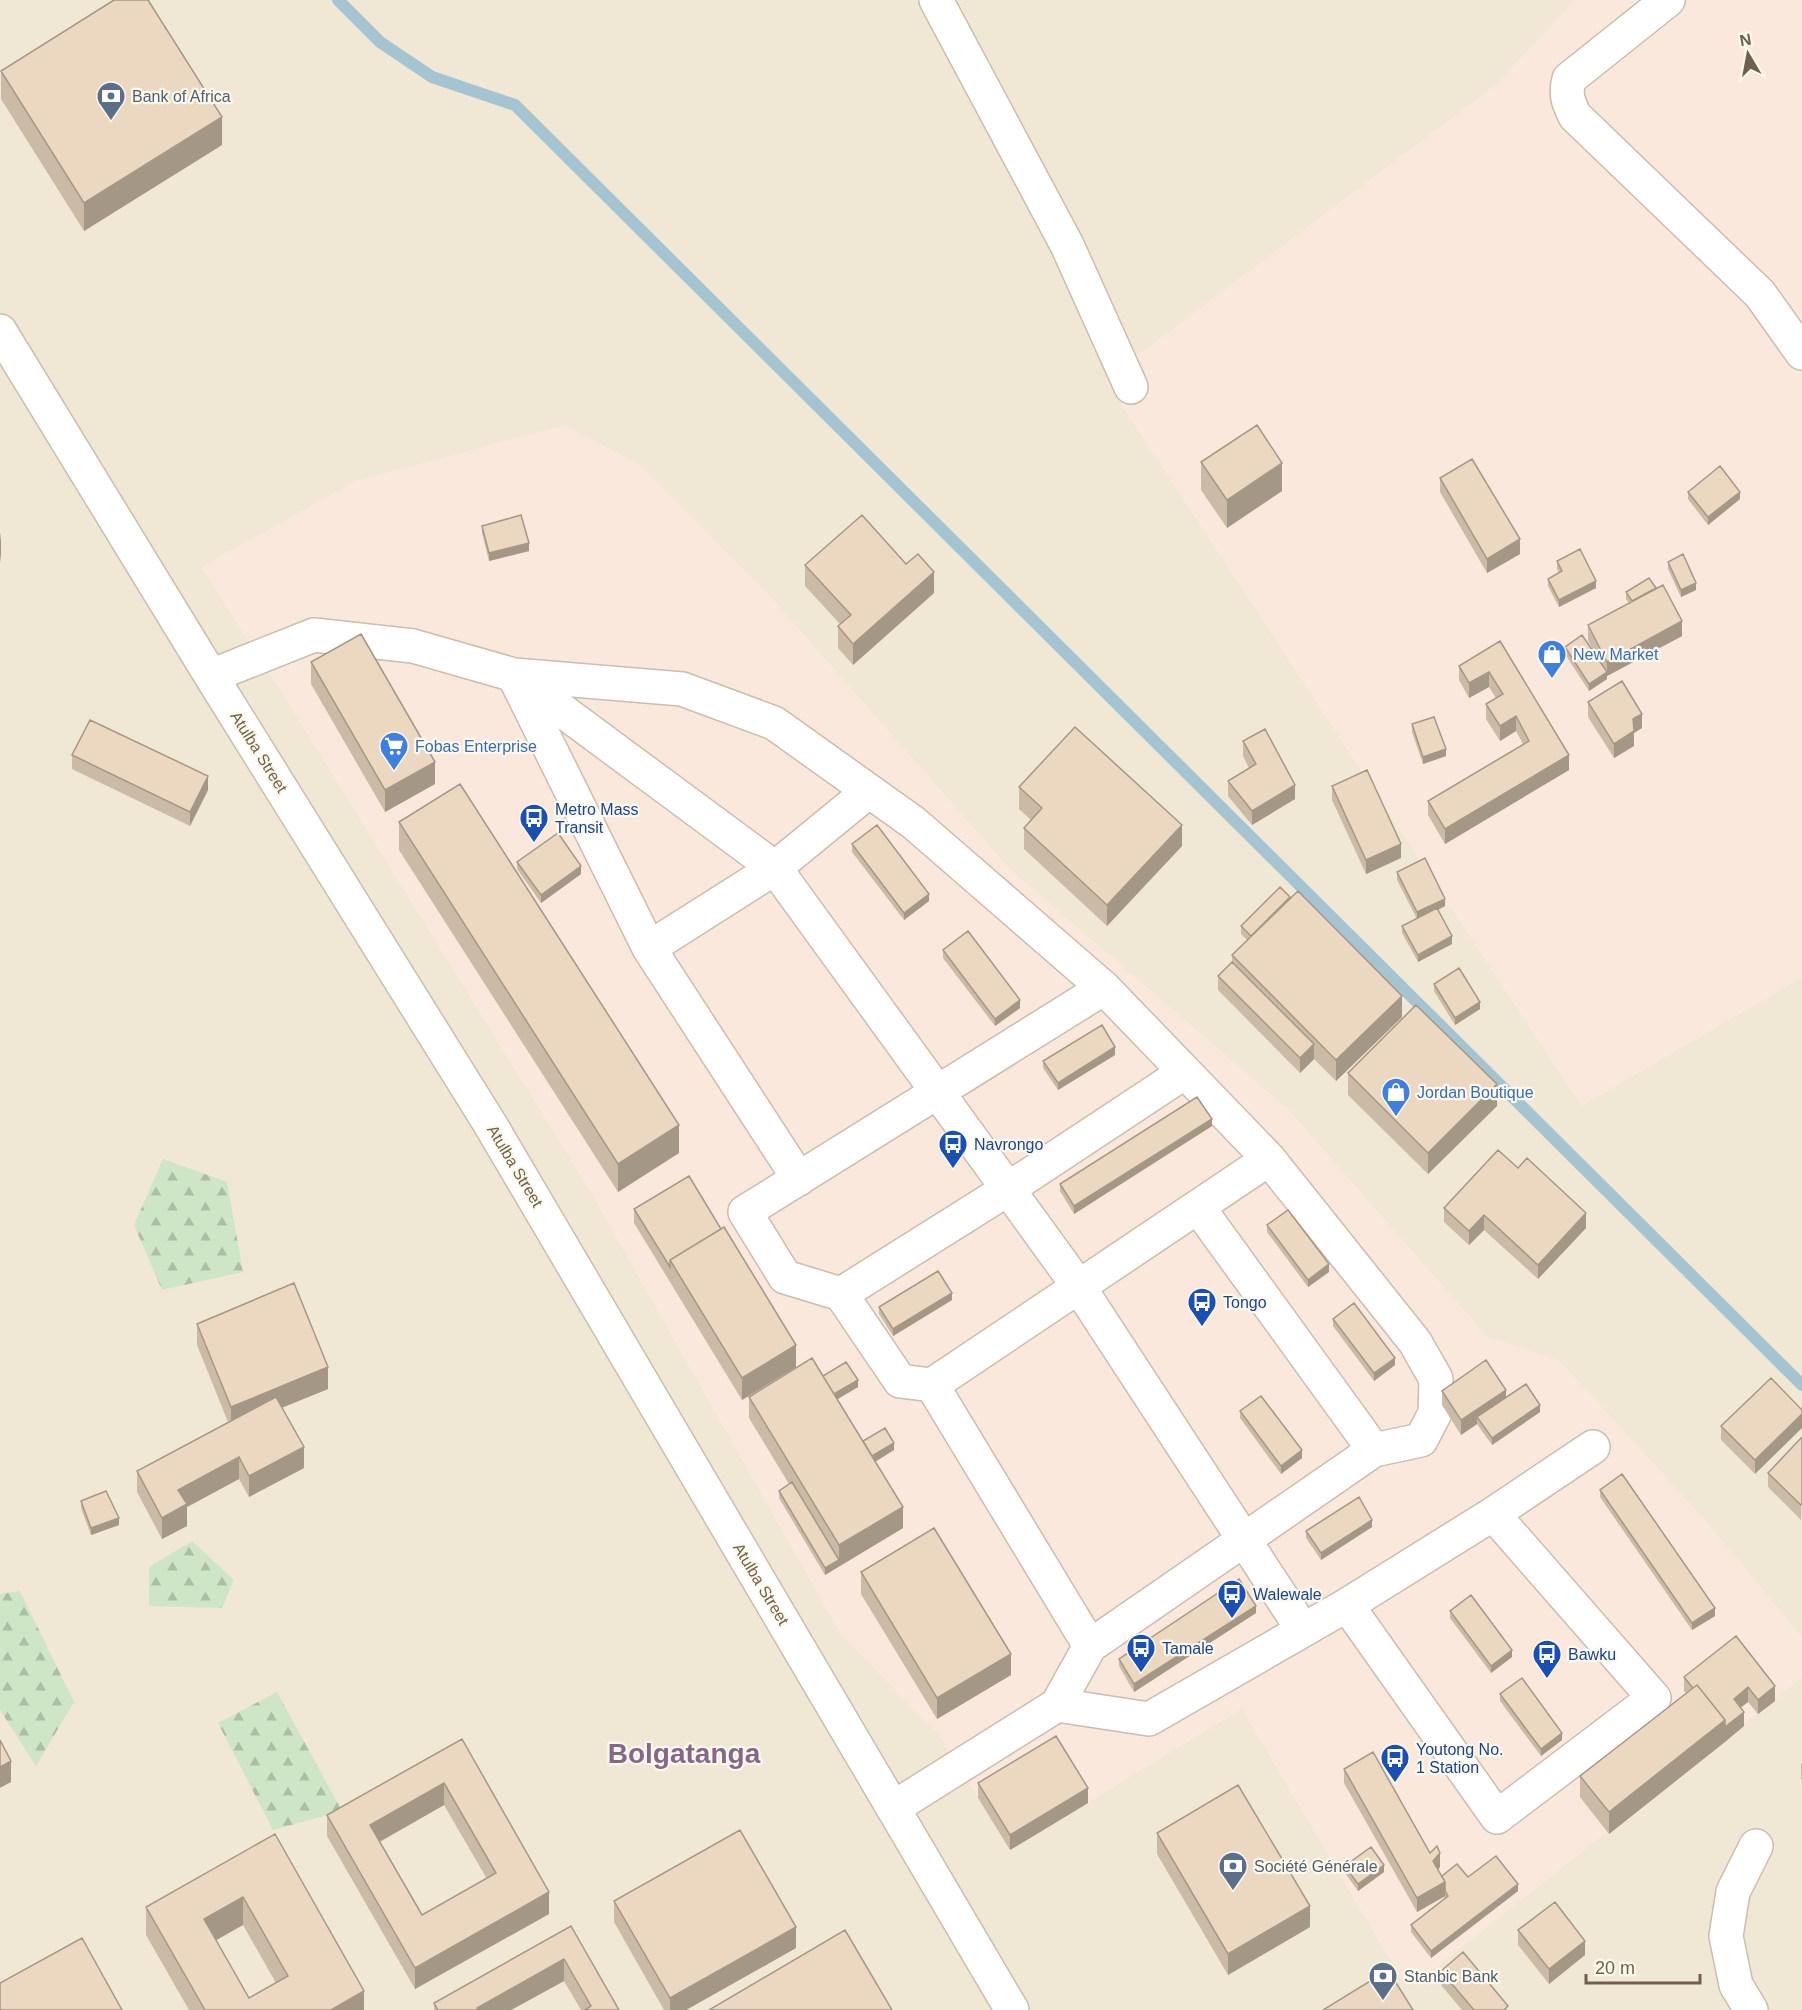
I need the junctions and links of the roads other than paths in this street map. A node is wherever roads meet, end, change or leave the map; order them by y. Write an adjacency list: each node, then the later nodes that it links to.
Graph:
1 (936, 0): 5 (street)
2 (1668, 0): 4 (street)
3 (0, 331): 7 (street, Atulba Street)
4 (1802, 354)
5 (1131, 387)
6 (514, 675): 7 (street); 8 (street); 9 (street); 10 (street)
7 (211, 676): 29 (street, Atulba Street)
8 (869, 791): 9 (street); 11 (street)
9 (775, 868): 10 (street); 13 (street)
10 (649, 948): 15 (street)
11 (1104, 988): 12 (street); 13 (street)
12 (1185, 1072): 14 (street); 16 (street)
13 (938, 1092): 15 (street); 16 (street)
14 (1269, 1159): 17 (street); 22 (street)
15 (799, 1179): 19 (street)
16 (1008, 1189): 18 (street); 19 (street)
17 (1198, 1207): 18 (street); 22 (street)
18 (1079, 1287): 20 (street); 24 (street)
19 (840, 1294): 20 (street)
20 (932, 1385): 27 (street)
21 (1593, 1447): 23 (street)
22 (1374, 1450): 24 (street)
23 (1493, 1514): 25 (street); 25 (street)
24 (1244, 1540): 26 (street); 27 (street)
25 (1347, 1605): 26 (street)
26 (1303, 1630): 28 (street)
27 (1090, 1646): 28 (street)
28 (1057, 1705): 29 (street)
29 (893, 1808): 31 (street, Atulba Street)
30 (1756, 1846): 32 (street)
31 (1012, 2010)
32 (1751, 2010)

